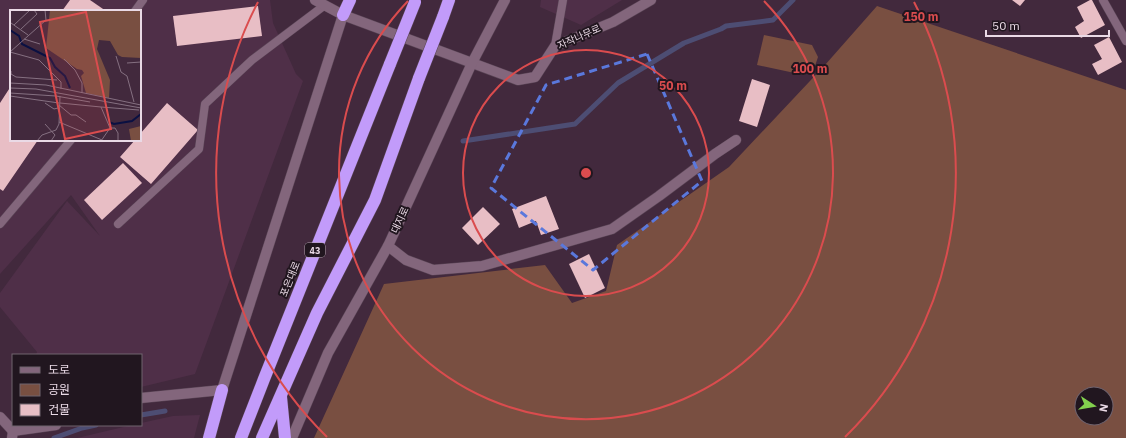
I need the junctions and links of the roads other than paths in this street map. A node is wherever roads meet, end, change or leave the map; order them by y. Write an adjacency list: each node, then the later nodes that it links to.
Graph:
1 (143, 0): 11 (lane)
2 (314, 0): 10 (street, 자작나무로)
3 (350, 0): 12 (highway)
4 (449, 0): 22 (highway, bridge)
5 (505, 0): 15 (street, 대지로)
6 (563, 0): 14 (lane)
7 (651, 0): 14 (street, 자작나무로)
8 (1104, 0): 13 (lane)
9 (415, 1): 28 (highway, 포은대로 / 43, bridge)
10 (325, 5): 12 (street, 자작나무로); 19 (lane)
11 (137, 10)
12 (343, 15): 15 (street, 자작나무로); 21 (street)
13 (1126, 41)
14 (555, 46): 15 (street, 자작나무로)
15 (472, 63): 20 (street, 대지로)
16 (736, 140): 20 (street)
17 (70, 141): 18 (lane)
18 (0, 224)
19 (118, 224)
20 (388, 246): 31 (street, 대지로)
21 (222, 390): 23 (street); 27 (highway)
22 (281, 395): 29 (highway); 30 (highway)
23 (142, 398)
24 (0, 417): 26 (street)
25 (52, 426): 26 (street)
26 (13, 435)
27 (209, 438)
28 (241, 438)
29 (262, 438)
30 (285, 438)
31 (292, 438)

